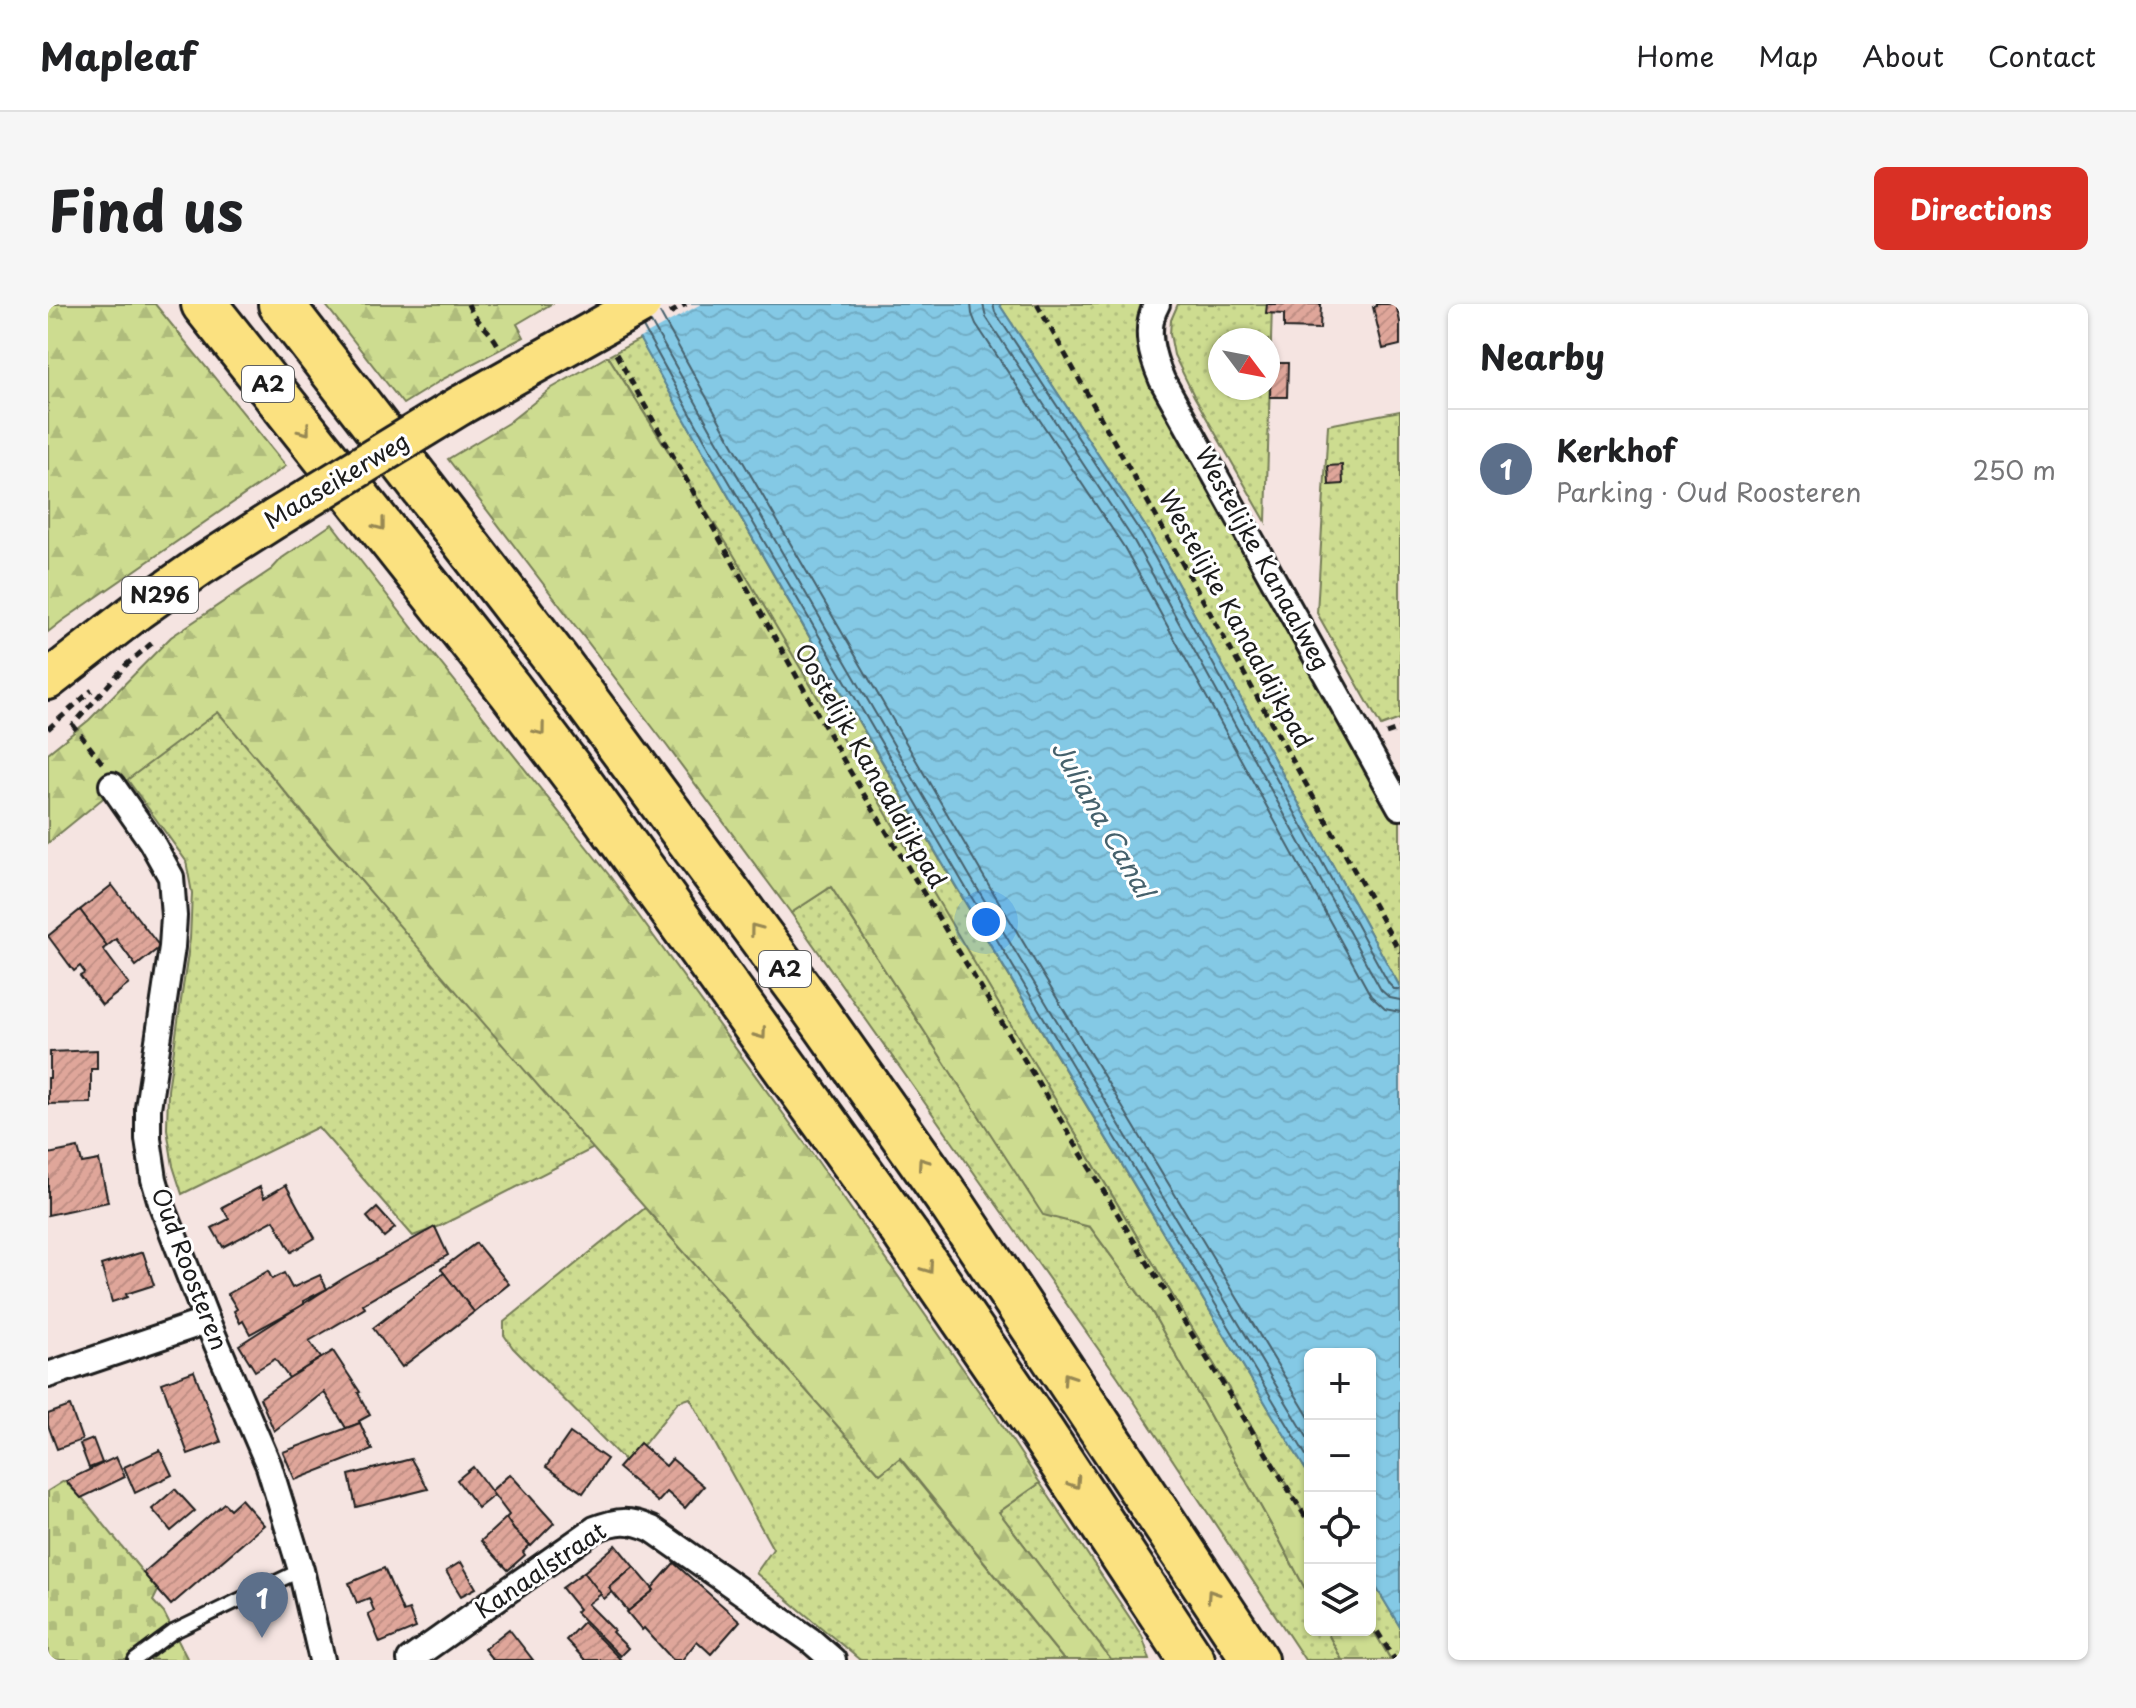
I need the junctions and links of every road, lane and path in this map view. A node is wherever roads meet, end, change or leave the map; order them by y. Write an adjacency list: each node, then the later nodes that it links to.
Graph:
1 (204, 304): 23 (highway, A2, one-way to 23)
2 (281, 304): 24 (highway, A2, one-way to 2)
3 (468, 304): 8 (path)
4 (641, 304): 10 (main road, Maaseikerweg / N296, bridge)
5 (1037, 304): 13 (path, Westelijke Kanaaldijkpad)
6 (1157, 304): 12 (street, Westelijke Kanaalweg)
7 (611, 344): 16 (path, Oostelijk Kanaaldijkpad)
8 (503, 355)
9 (157, 639): 11 (path)
10 (48, 680)
11 (107, 774): 14 (street, Oud Roosteren)
12 (1400, 807)
13 (1400, 952)
14 (207, 1321): 15 (street); 17 (street, Oud Roosteren)
15 (48, 1375)
16 (1304, 1514)
17 (301, 1570): 19 (lane); 20 (street, Oud Roosteren)
18 (1376, 1630): 25 (path)
19 (135, 1660)
20 (322, 1660)
21 (410, 1660): 22 (street, Kanaalstraat)
22 (833, 1660)
23 (1192, 1660)
24 (1255, 1660)
25 (1395, 1660)

